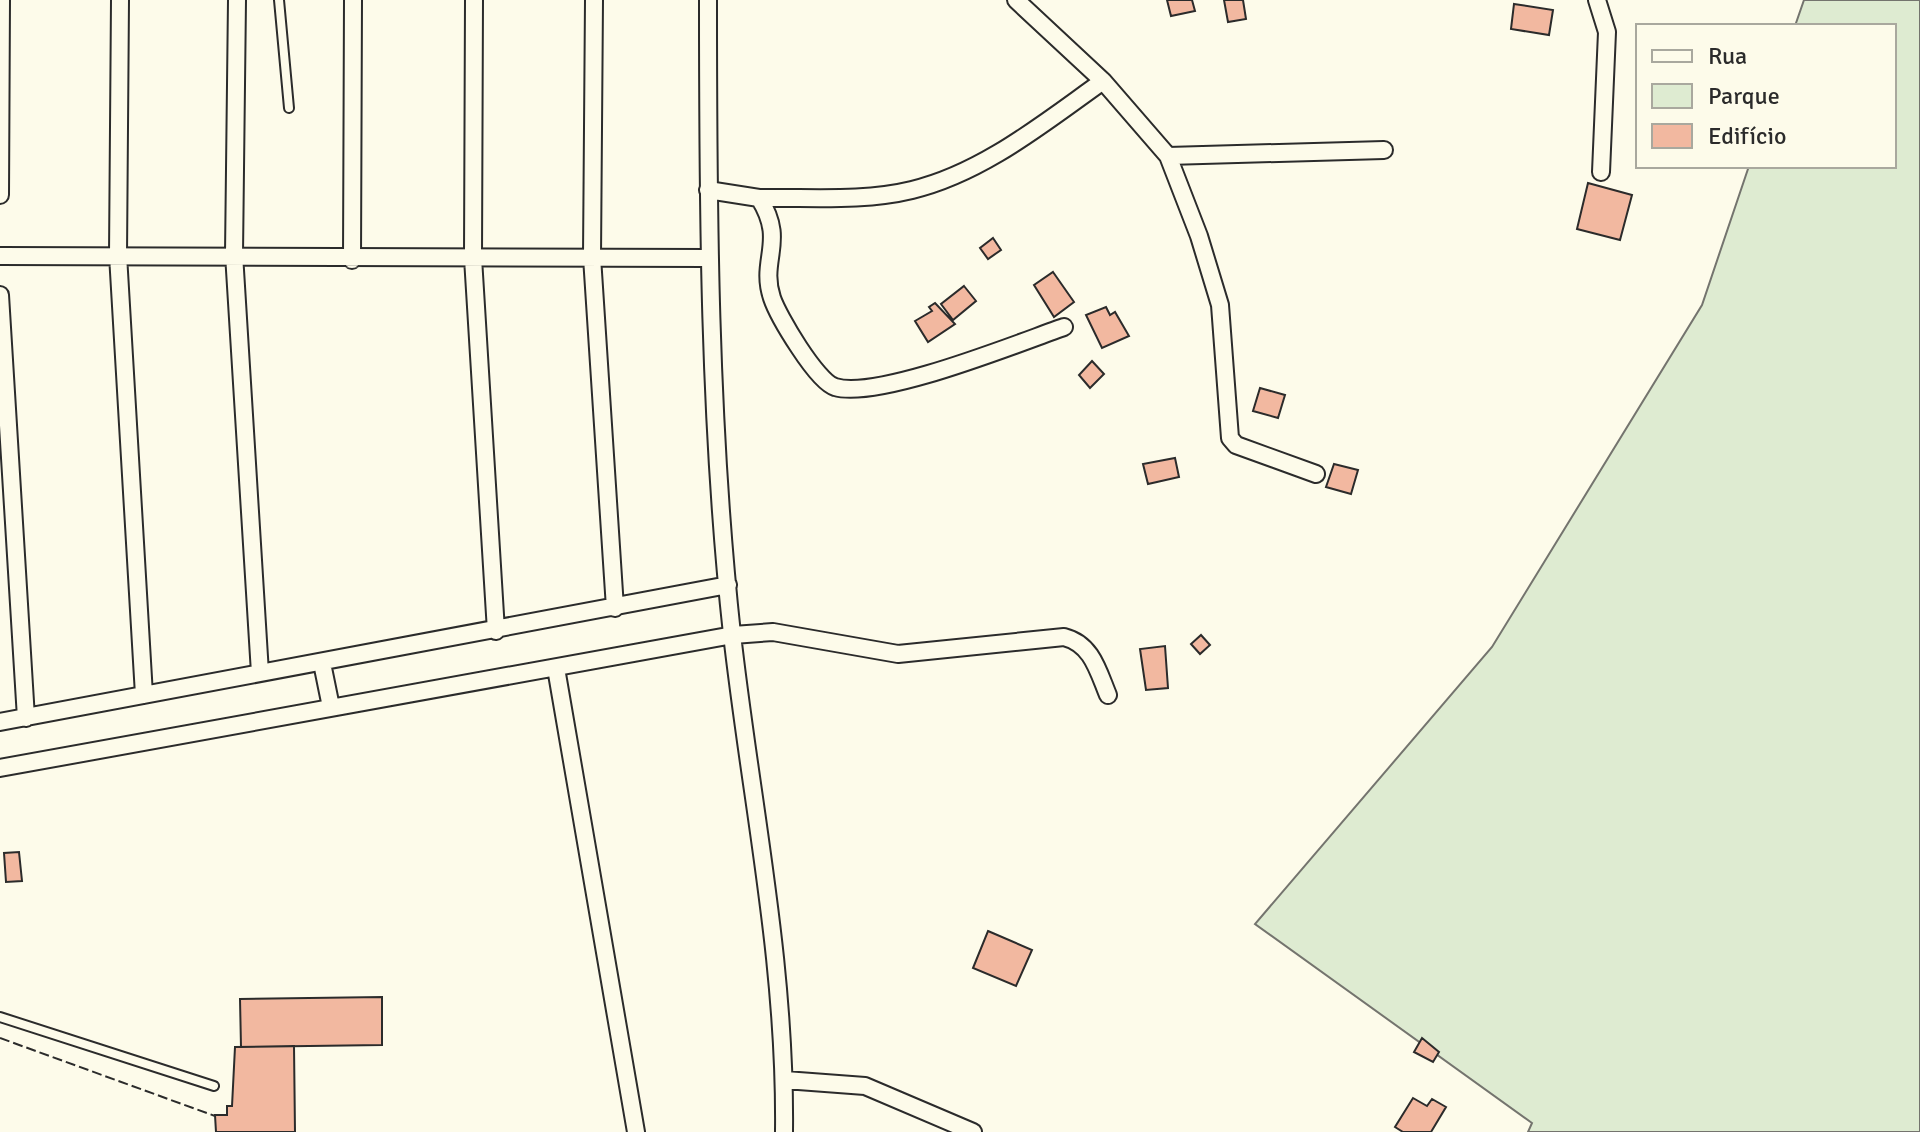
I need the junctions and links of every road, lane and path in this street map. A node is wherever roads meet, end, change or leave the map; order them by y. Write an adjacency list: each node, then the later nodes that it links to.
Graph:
1 (1, 0): 17 (street)
2 (120, 0): 20 (street)
3 (237, 0): 19 (street)
4 (279, 0): 12 (lane)
5 (353, 0): 25 (street)
6 (474, 0): 23 (street)
7 (594, 0): 22 (street)
8 (708, 0): 16 (street)
9 (1016, 0): 11 (street)
10 (1597, 0): 15 (street)
11 (1103, 81): 14 (street); 18 (street)
12 (289, 108)
13 (1384, 150): 14 (street)
14 (1168, 156): 28 (street)
15 (1601, 172)
16 (708, 190): 18 (street); 24 (street)
17 (0, 195)
18 (759, 198): 27 (street)
19 (234, 254): 20 (street); 25 (street); 35 (street)
20 (118, 255): 21 (street); 36 (street)
21 (0, 256)
22 (592, 257): 23 (street); 24 (street); 30 (street)
23 (473, 258): 25 (street); 31 (street)
24 (708, 258): 29 (street)
25 (352, 260)
26 (0, 295): 39 (street)
27 (1064, 327)
28 (1316, 474)
29 (728, 585): 30 (street); 32 (street)
30 (615, 608): 31 (street)
31 (496, 631): 33 (street)
32 (733, 635): 34 (street); 37 (street); 43 (street)
33 (322, 663): 35 (street); 38 (street)
34 (556, 668): 38 (street); 45 (street)
35 (260, 673): 36 (street)
36 (144, 695): 39 (street)
37 (1108, 695)
38 (331, 707): 41 (street)
39 (26, 718): 40 (street)
40 (0, 722)
41 (0, 768)
42 (0, 1017): 44 (lane)
43 (785, 1080): 46 (street); 47 (street)
44 (214, 1086)
45 (636, 1132)
46 (784, 1132)
47 (973, 1132)

